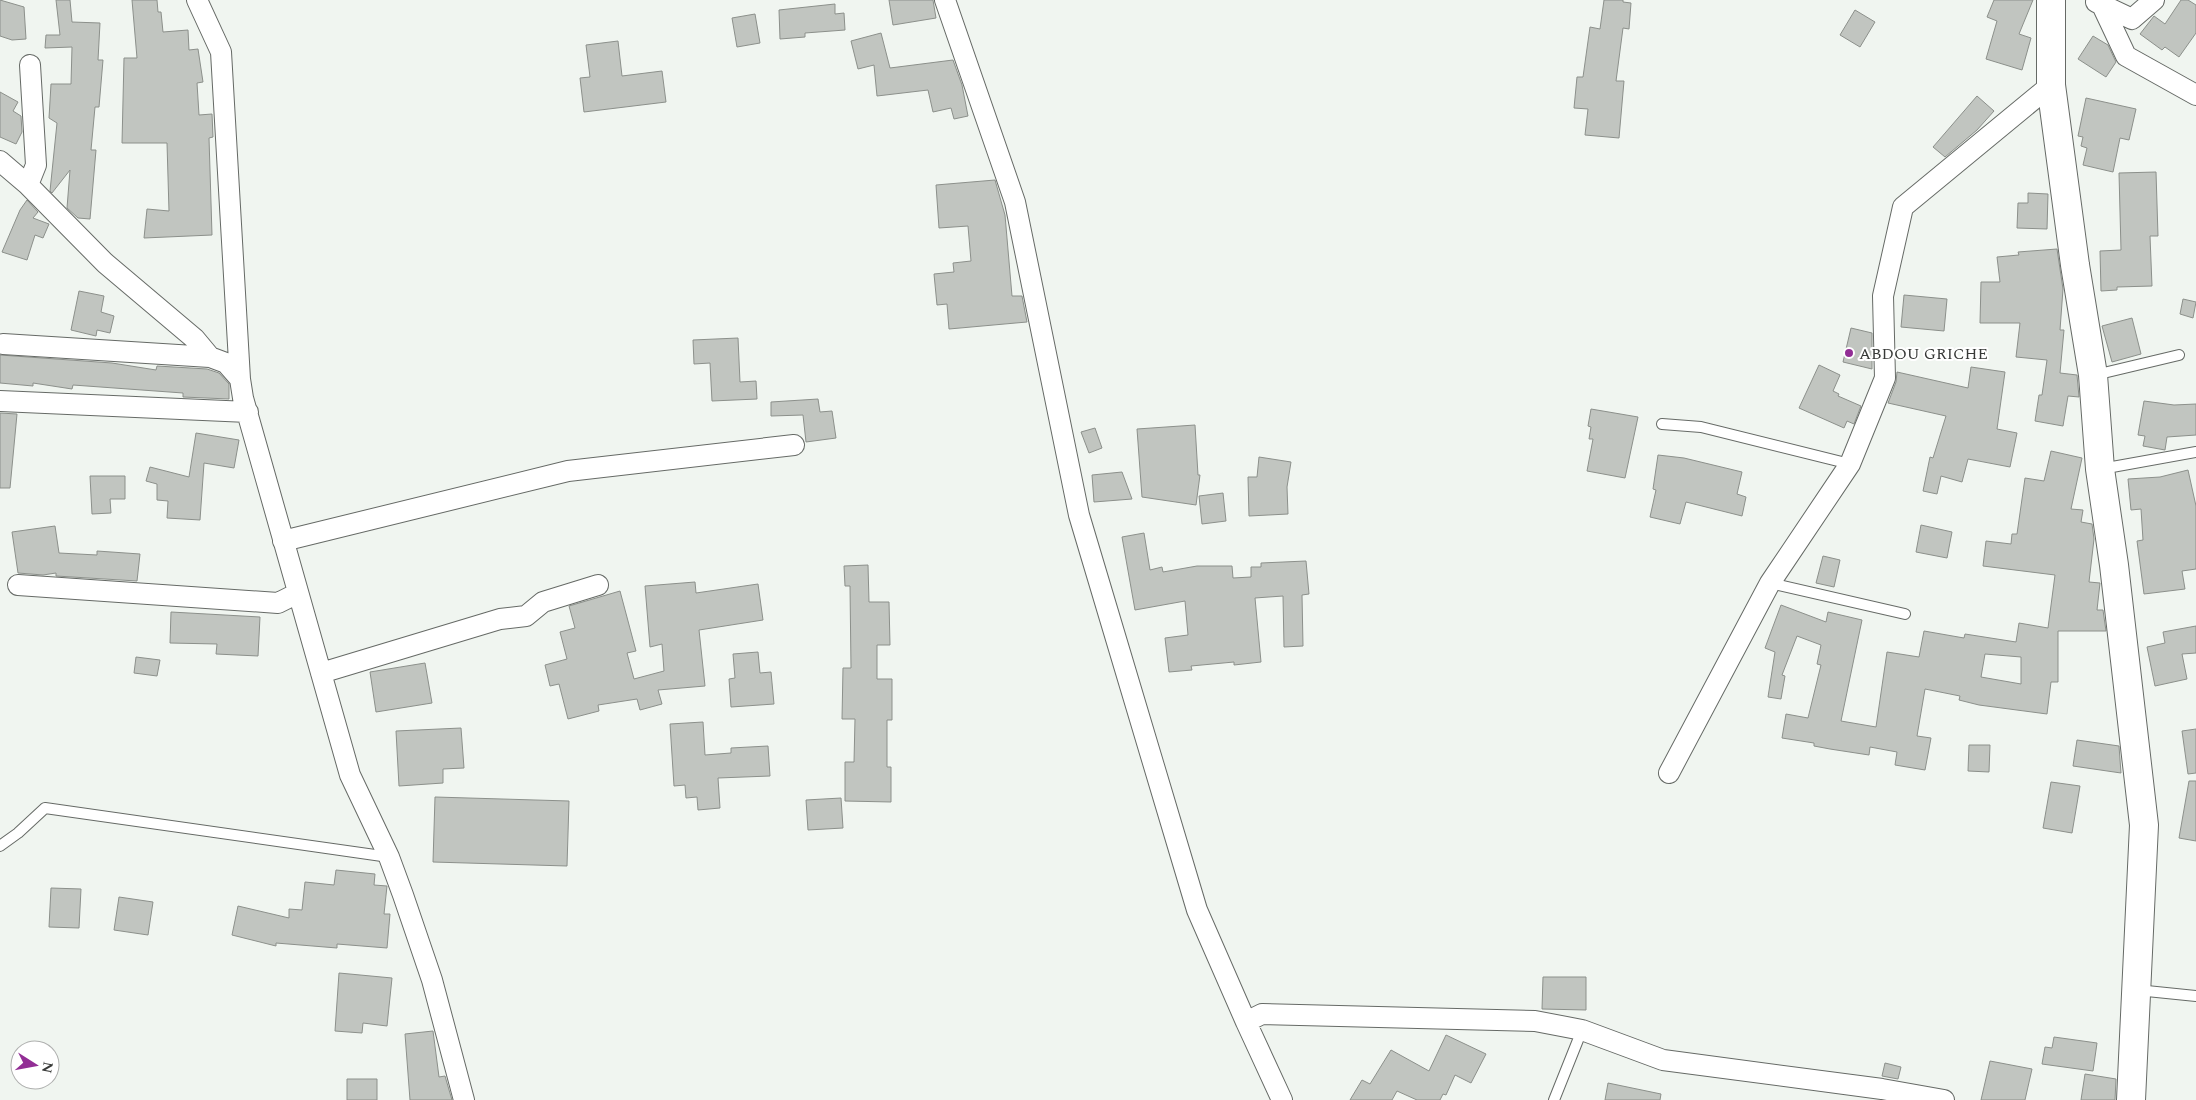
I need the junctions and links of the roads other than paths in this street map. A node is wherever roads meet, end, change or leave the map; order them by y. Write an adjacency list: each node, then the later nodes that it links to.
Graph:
1 (197, 0): 15 (street)
2 (945, 0): 35 (street)
3 (2050, 0): 7 (street)
4 (2154, 0): 5 (street)
5 (2097, 2): 8 (street)
6 (30, 65): 10 (street)
7 (2052, 85): 14 (street); 21 (street)
8 (2196, 95)
9 (0, 161): 10 (street)
10 (28, 185): 13 (street)
11 (3, 344): 13 (street)
12 (2179, 354): 14 (lane)
13 (210, 357): 15 (street)
14 (2093, 375): 22 (street)
15 (240, 378): 17 (street)
16 (0, 401): 17 (street)
17 (248, 412): 23 (street)
18 (1662, 424): 21 (lane)
19 (794, 445): 23 (street)
20 (2196, 452): 22 (lane)
21 (1850, 464): 24 (street)
22 (2100, 469): 33 (street)
23 (283, 542): 27 (street)
24 (1770, 583): 28 (lane); 30 (street)
25 (18, 585): 27 (street)
26 (598, 585): 29 (street)
27 (298, 593): 29 (street)
28 (1905, 614)
29 (321, 674): 32 (street)
30 (1670, 773)
31 (0, 846): 32 (lane)
32 (389, 857): 37 (street)
33 (2136, 990): 34 (lane); 41 (street)
34 (2196, 996)
35 (1246, 1022): 36 (street); 38 (street)
36 (1582, 1030): 39 (lane); 40 (street)
37 (464, 1100)
38 (1282, 1100)
39 (1554, 1100)
40 (1944, 1100)
41 (2131, 1100)

